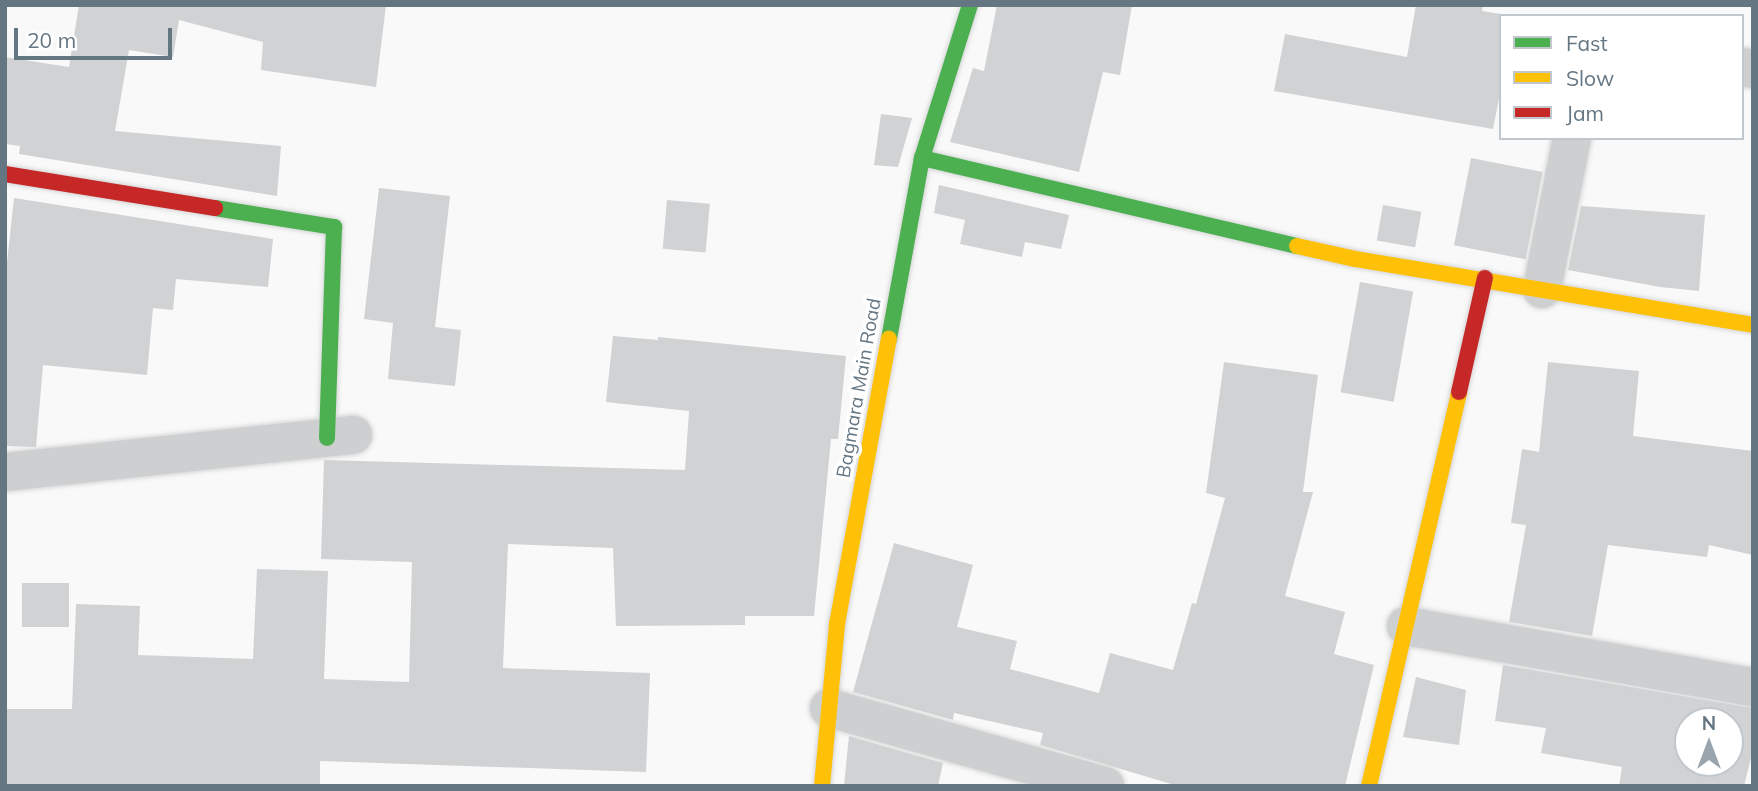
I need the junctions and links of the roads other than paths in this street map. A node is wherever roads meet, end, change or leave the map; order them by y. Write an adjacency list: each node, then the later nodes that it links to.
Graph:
1 (970, 5): 3 (street, Bagmara Main Road)
2 (1572, 140): 6 (street)
3 (922, 158): 5 (street); 12 (street, Bagmara Main Road)
4 (5, 174): 8 (street)
5 (1485, 278): 6 (street); 10 (street)
6 (1542, 289): 7 (street)
7 (1753, 325)
8 (340, 436): 9 (street)
9 (5, 472)
10 (1406, 626): 11 (street); 15 (street)
11 (1753, 687)
12 (829, 708): 13 (street, Bagmara Main Road); 14 (street)
13 (822, 786)
14 (1105, 786)
15 (1369, 786)

